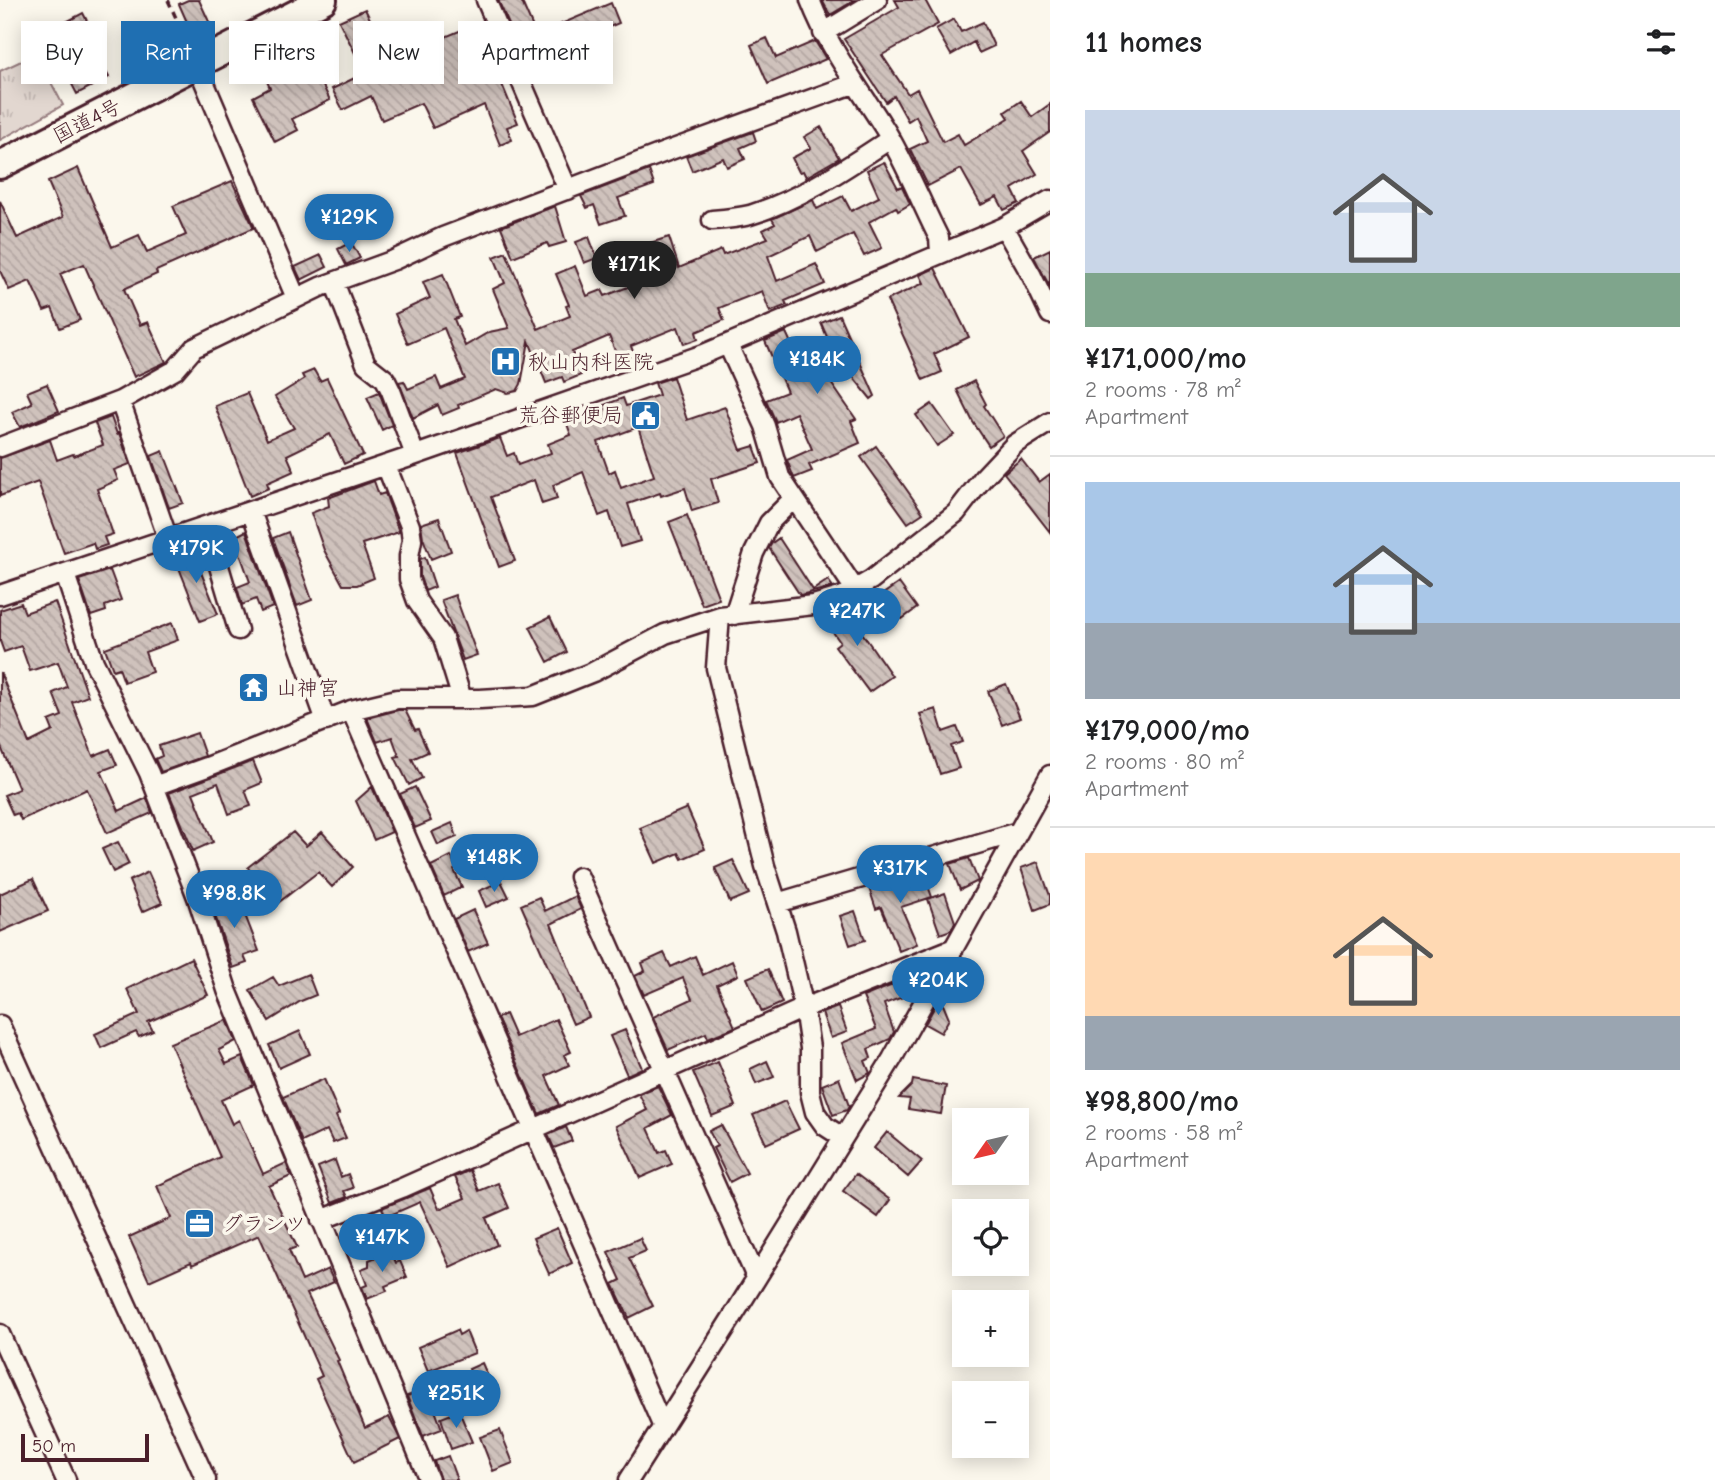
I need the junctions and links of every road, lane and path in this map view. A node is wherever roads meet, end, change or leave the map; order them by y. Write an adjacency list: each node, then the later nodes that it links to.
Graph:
1 (168, 0): 6 (path)
2 (323, 0): 8 (highway, 国道4号)
3 (486, 0): 14 (street)
4 (810, 0): 7 (street)
5 (877, 0): 7 (street)
6 (177, 21)
7 (823, 33): 11 (street)
8 (215, 56)
9 (160, 84): 13 (highway, 国道4号)
10 (205, 84): 20 (street)
11 (853, 84): 12 (street); 14 (street)
12 (890, 139): 16 (street); 18 (street)
13 (0, 165)
14 (568, 190): 19 (street)
15 (1050, 200): 17 (street)
16 (712, 220)
17 (1004, 226): 18 (street); 21 (street)
18 (940, 252): 22 (street)
19 (334, 282): 20 (street); 26 (street)
20 (296, 298): 23 (street)
21 (1050, 314)
22 (728, 345): 26 (street); 28 (street)
23 (120, 401): 25 (street); 31 (street)
24 (1050, 422): 33 (street)
25 (0, 447)
26 (415, 456): 27 (street)
27 (386, 465): 29 (street); 37 (street)
28 (793, 499): 33 (street); 35 (street)
29 (251, 511): 30 (street); 39 (street)
30 (207, 526): 31 (street); 36 (street)
31 (168, 539): 32 (street)
32 (65, 574): 34 (street); 41 (street)
33 (854, 588): 35 (street)
34 (0, 595)
35 (727, 615): 37 (street); 44 (street)
36 (238, 630)
37 (462, 699): 38 (street)
38 (351, 710): 39 (street); 49 (street)
39 (326, 721): 41 (street)
40 (1050, 775): 42 (street)
41 (154, 786): 51 (street)
42 (1018, 832): 44 (street); 45 (street)
43 (579, 877): 48 (street)
44 (777, 903): 46 (street)
45 (954, 948): 46 (street); 50 (street)
46 (804, 1008): 48 (street); 50 (street)
47 (0, 1026): 56 (street)
48 (664, 1072): 49 (street); 52 (street)
49 (533, 1128): 51 (street); 54 (street)
50 (842, 1137): 52 (street)
51 (321, 1220): 57 (street)
52 (756, 1277): 54 (street)
53 (0, 1334): 55 (street)
54 (662, 1425): 58 (street)
55 (66, 1480)
56 (206, 1480)
57 (429, 1480)
58 (629, 1480)

